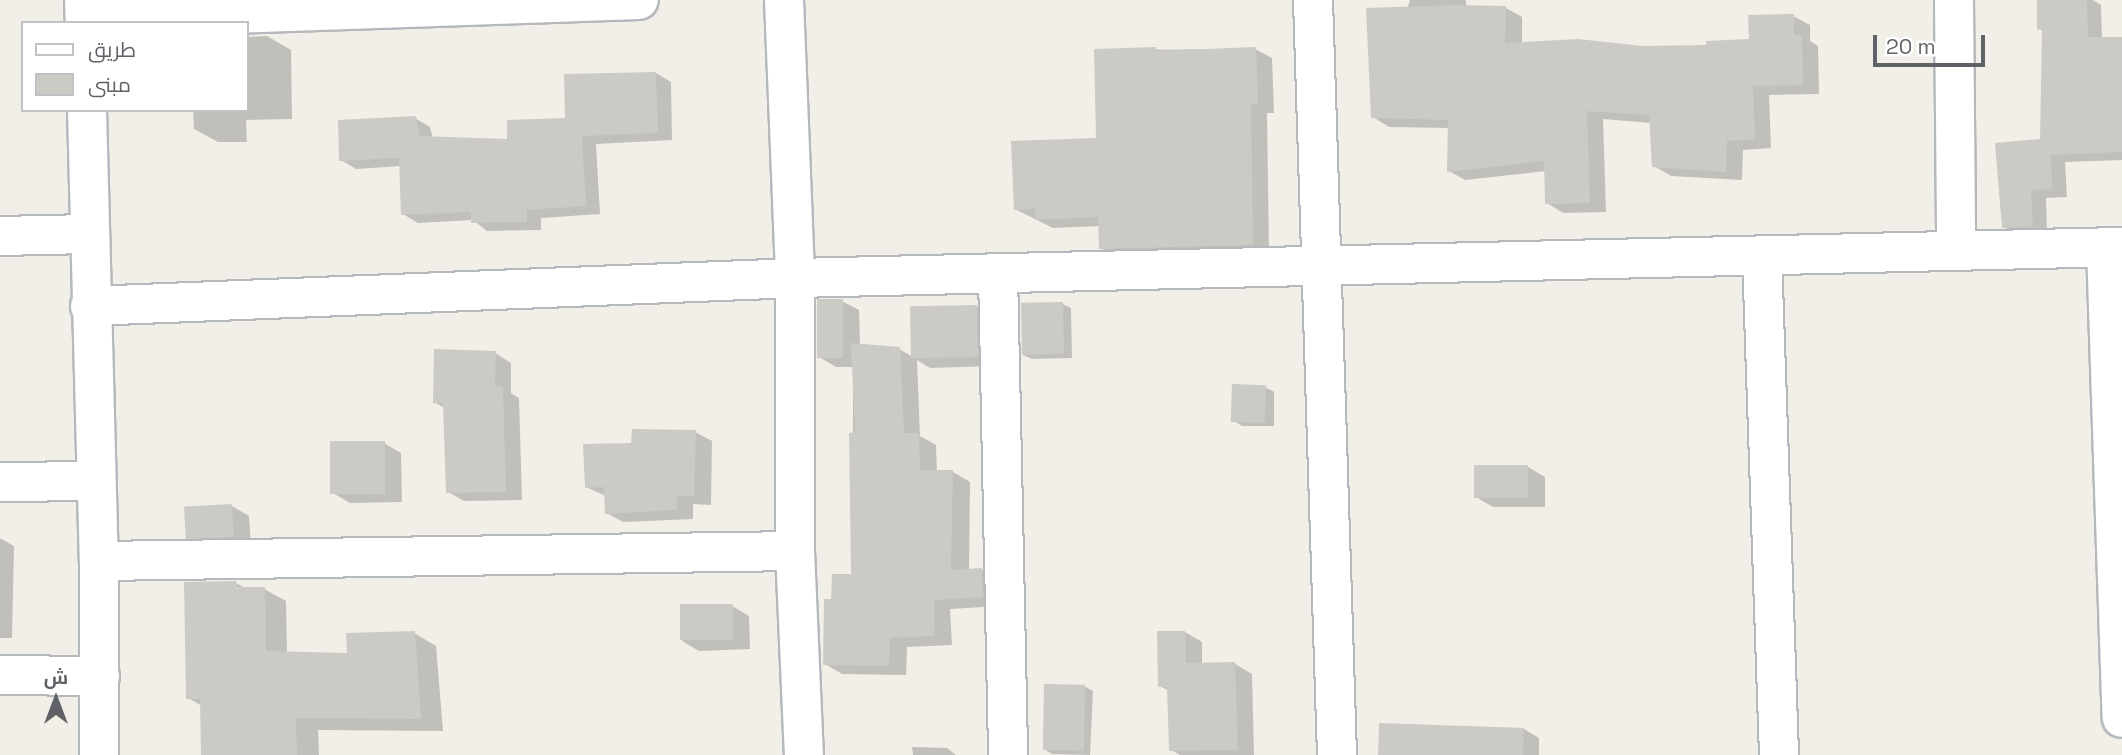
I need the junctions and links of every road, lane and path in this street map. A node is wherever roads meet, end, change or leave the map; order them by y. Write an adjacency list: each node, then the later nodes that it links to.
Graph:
1 (639, 0): 5 (street)
2 (784, 0): 14 (street)
3 (1313, 0): 12 (street)
4 (1954, 0): 10 (street)
5 (85, 14)
6 (87, 112): 7 (street)
7 (89, 234): 8 (street); 15 (street)
8 (0, 236)
9 (2114, 247): 10 (street); 22 (street)
10 (1956, 251): 11 (street)
11 (1762, 256): 12 (street); 27 (street)
12 (1323, 266): 13 (street); 26 (street)
13 (998, 273): 14 (street); 25 (street)
14 (795, 278): 15 (street); 18 (street)
15 (90, 306): 16 (street)
16 (96, 481): 17 (street); 19 (street)
17 (0, 482)
18 (796, 551): 19 (street); 24 (street)
19 (99, 561): 21 (street)
20 (0, 675): 21 (street)
21 (100, 676): 23 (street)
22 (2122, 718)
23 (99, 755)
24 (804, 755)
25 (1008, 755)
26 (1337, 755)
27 (1779, 755)

